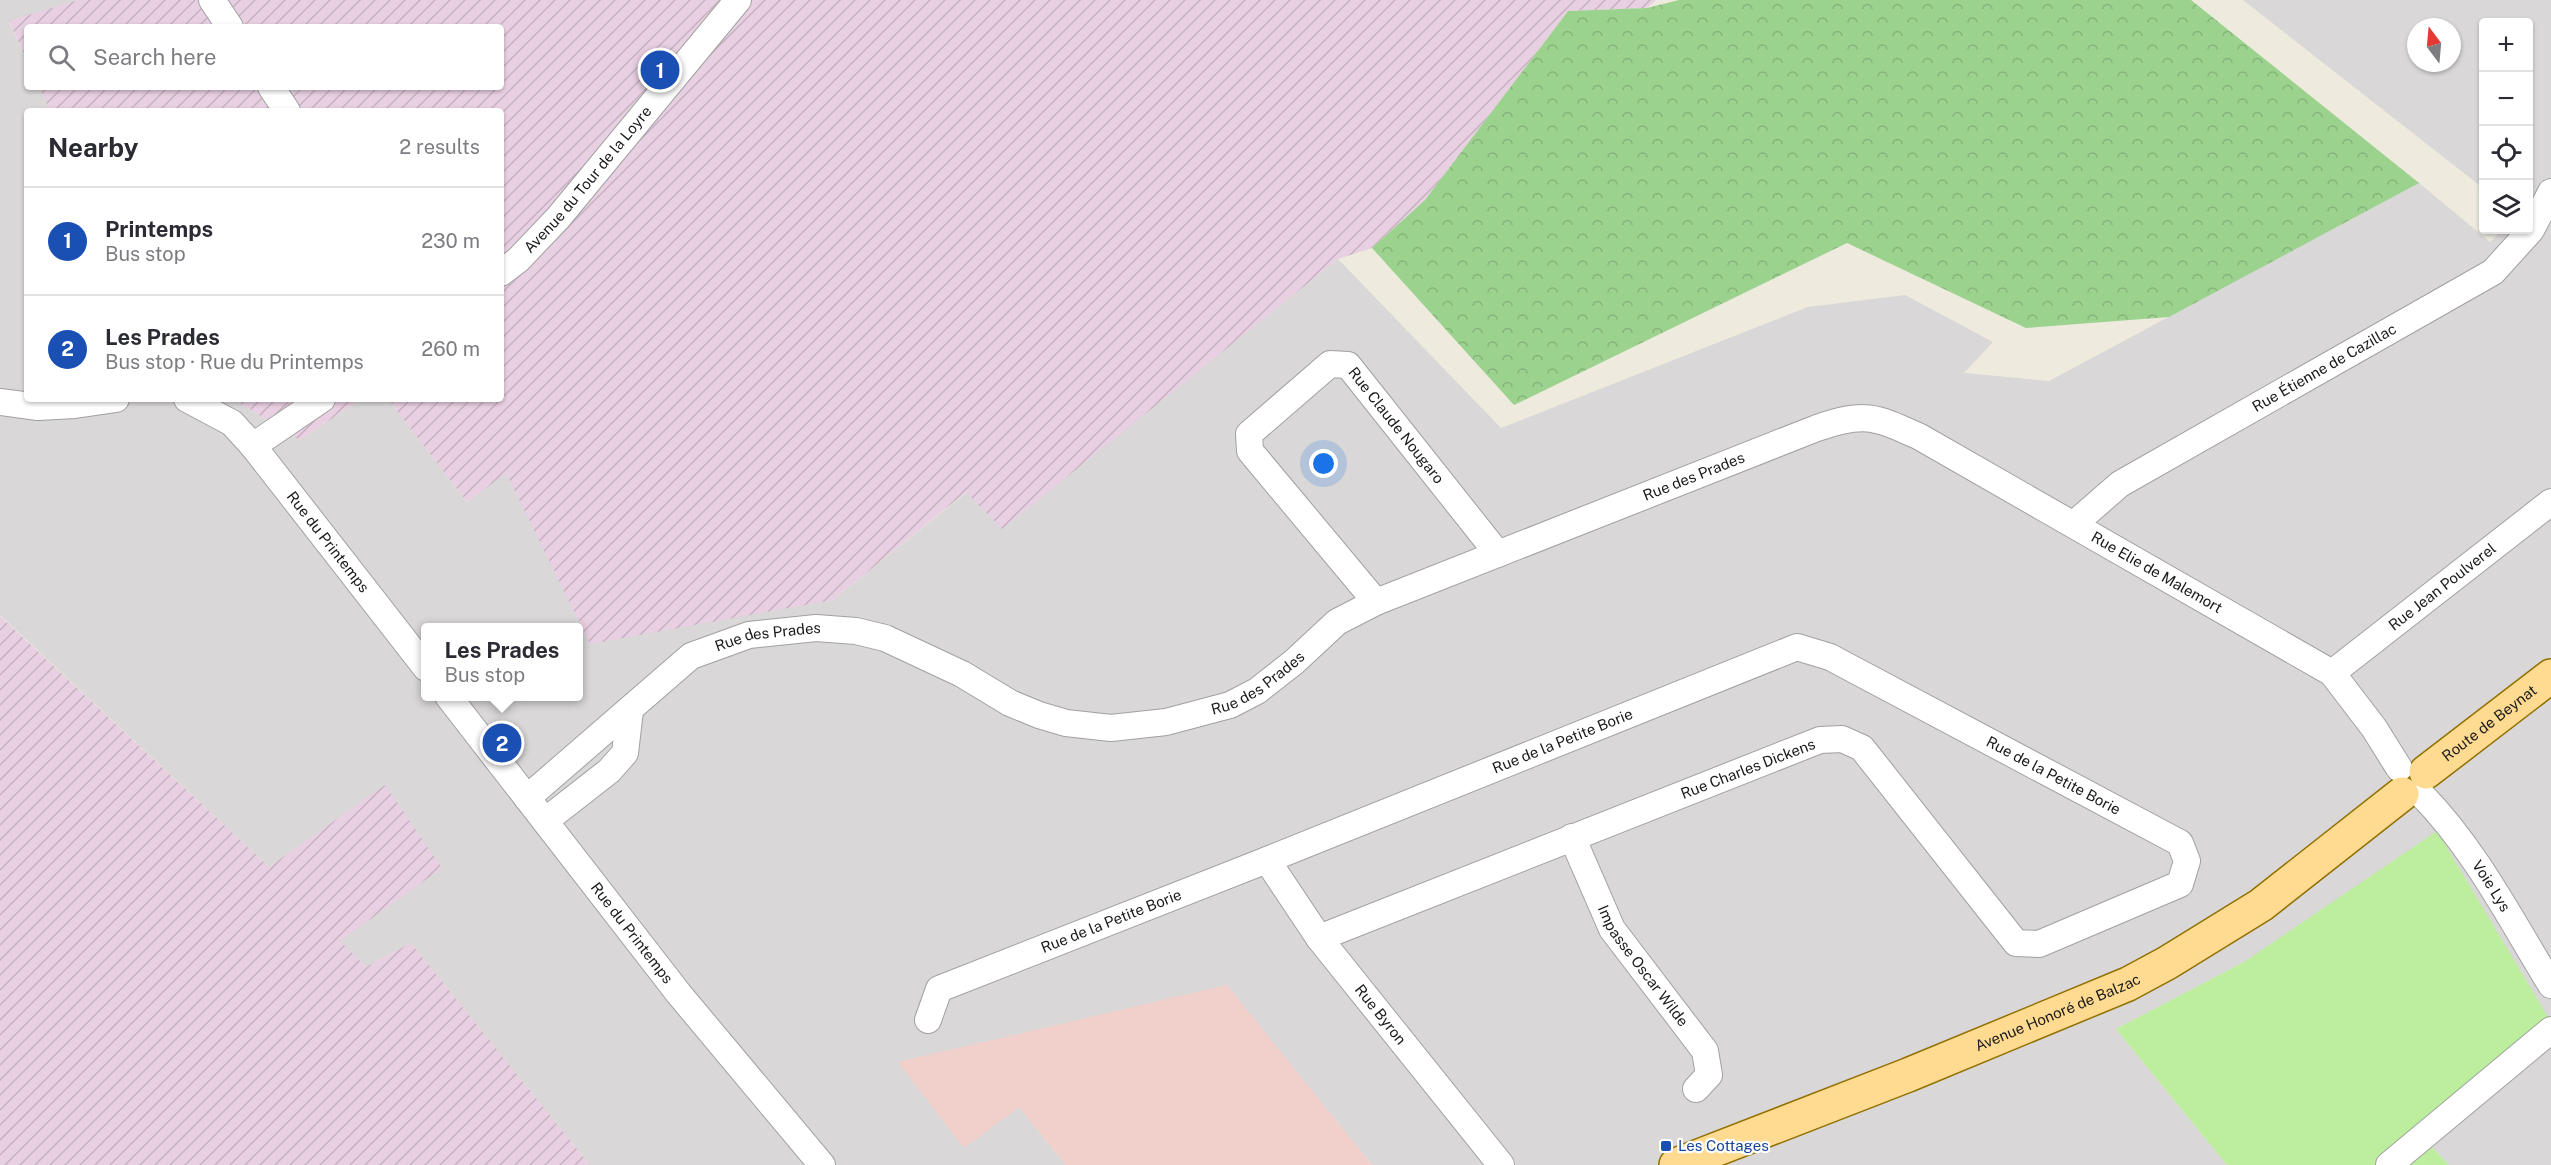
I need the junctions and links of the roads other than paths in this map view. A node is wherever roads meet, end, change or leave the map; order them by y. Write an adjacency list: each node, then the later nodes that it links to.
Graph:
1 (212, 0): 3 (street)
2 (738, 0): 7 (street, Avenue du Tour de la Loyre)
3 (228, 24)
4 (273, 90): 5 (street)
5 (285, 108)
6 (2551, 192): 15 (street, Rue Étienne de Cazillac)
7 (504, 271)
8 (0, 402): 9 (street)
9 (96, 402)
10 (192, 402): 13 (street, Rue du Printemps)
11 (318, 402): 13 (street)
12 (1879, 418): 15 (street, Rue Elie de Malemort); 16 (street, Rue des Prades)
13 (253, 446): 18 (street, Rue du Printemps)
14 (2551, 502): 19 (street, Rue Jean Poulverel)
15 (2074, 524): 19 (street, Rue Elie de Malemort)
16 (1498, 554): 17 (street, Rue des Prades); 17 (street, Rue Claude Nougaro)
17 (1376, 602): 22 (street, Rue des Prades)
18 (421, 662)
19 (2332, 673): 23 (street, Rue Elie de Malemort)
20 (2551, 676): 23 (main road, Route de Beynat)
21 (452, 701): 24 (street, Rue du Printemps)
22 (630, 710): 24 (street, Rue des Prades); 25 (street)
23 (2412, 782): 30 (street, Voie Lys); 36 (main road, Avenue Honoré de Balzac)
24 (527, 798): 25 (street, Rue du Printemps)
25 (545, 821): 34 (street, Rue du Printemps)
26 (1572, 837): 28 (street, Rue Charles Dickens); 29 (street, Rue Charles Dickens); 33 (street, Impasse Oscar Wilde)
27 (1267, 860): 28 (street, Rue de la Petite Borie); 29 (street, Rue Byron); 31 (street, Rue de la Petite Borie)
28 (2187, 861)
29 (1319, 938): 35 (street, Rue Byron)
30 (2551, 985)
31 (928, 1020)
32 (2551, 1030): 37 (street)
33 (1696, 1089)
34 (822, 1165)
35 (1501, 1165)
36 (1676, 1165)
37 (2389, 1165)

